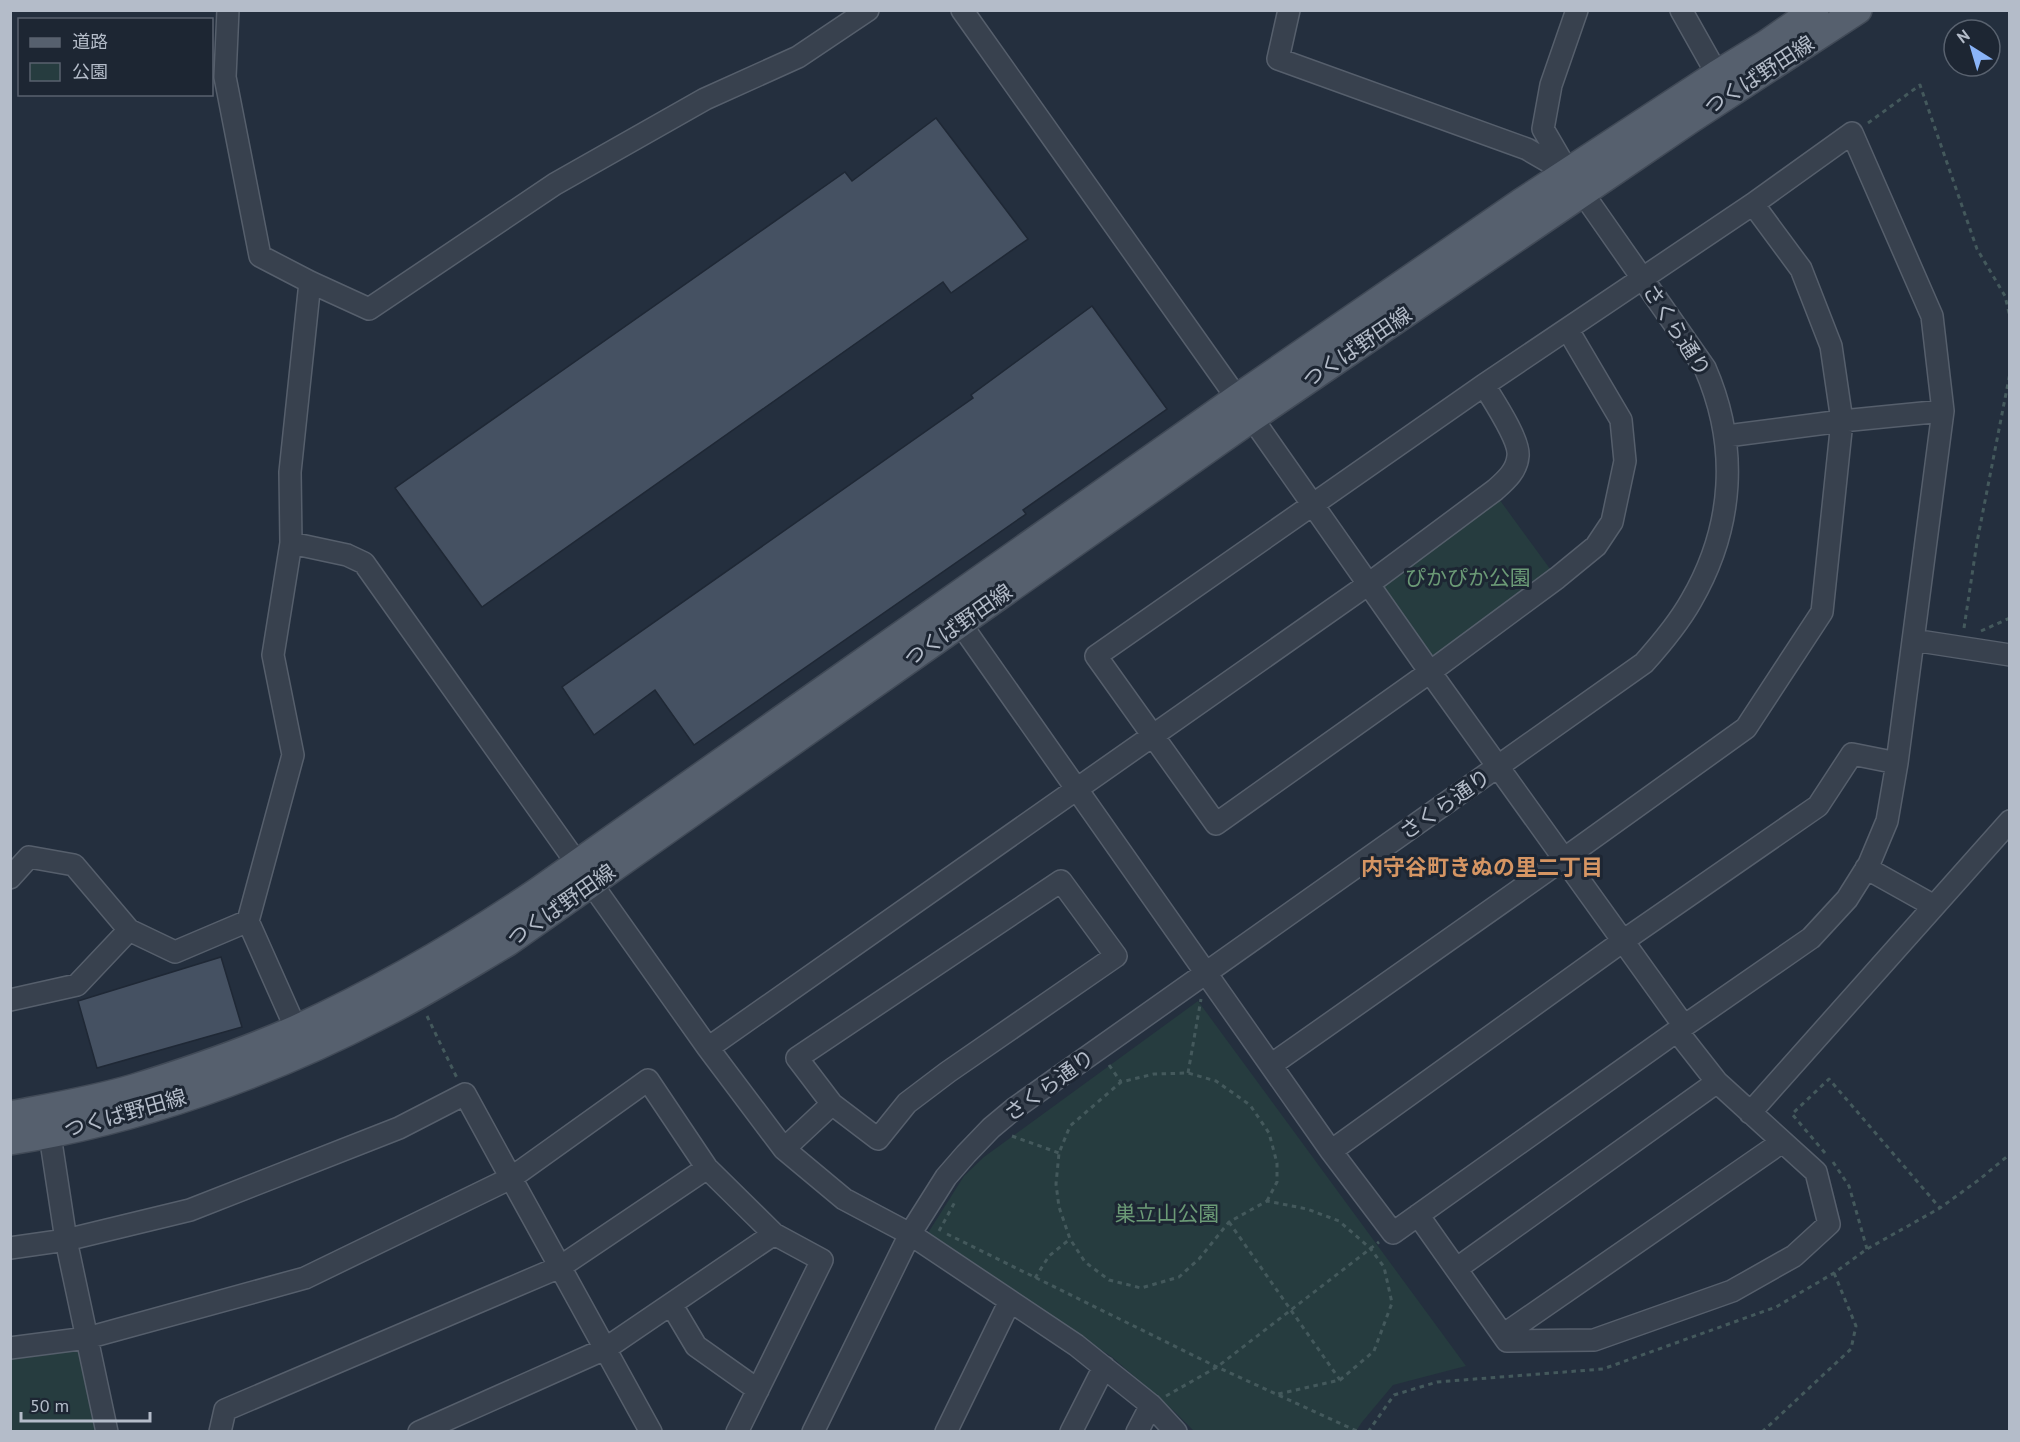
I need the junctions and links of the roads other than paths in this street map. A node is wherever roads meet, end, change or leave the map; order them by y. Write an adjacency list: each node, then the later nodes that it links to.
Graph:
1 (228, 10): 13 (street)
2 (868, 10): 13 (street)
3 (962, 10): 16 (street)
4 (1289, 10): 10 (street)
5 (1577, 10): 10 (street, さくら通り)
6 (1681, 10): 9 (street)
7 (1815, 10): 9 (main road, つくば野田線)
8 (1858, 10): 10 (main road, つくば野田線)
9 (1717, 74): 10 (main road, つくば野田線)
10 (1575, 183): 12 (street, さくら通り); 16 (main road, つくば野田線)
11 (1753, 204): 12 (street); 17 (street); 18 (street)
12 (1644, 279): 14 (street); 19 (street, さくら通り)
13 (310, 282): 21 (street)
14 (1568, 330): 15 (street); 26 (street)
15 (1484, 385): 20 (street); 22 (street)
16 (1245, 408): 20 (street); 23 (main road, つくば野田線); 35 (main road, つくば野田線)
17 (1943, 411): 18 (street); 24 (street)
18 (1842, 421): 19 (street); 33 (street)
19 (1726, 436): 29 (street, さくら通り)
20 (1313, 504): 22 (street); 27 (street)
21 (291, 543): 35 (street); 38 (street)
22 (1370, 583): 26 (street); 27 (street)
23 (960, 623): 30 (street); 35 (main road, つくば野田線)
24 (1913, 640): 25 (street); 28 (street)
25 (2010, 655)
26 (1430, 672): 27 (street); 29 (street)
27 (1152, 737): 30 (street)
28 (1897, 763): 34 (street); 40 (street)
29 (1498, 766): 33 (street); 41 (street, さくら通り)
30 (1076, 790): 41 (street); 45 (street)
31 (2010, 822): 37 (street)
32 (20, 856): 36 (street); 39 (street)
33 (1565, 858): 40 (street); 46 (street)
34 (1866, 868): 37 (street); 44 (street)
35 (584, 874): 43 (main road, つくば野田線); 45 (street); 51 (main road, つくば野田線)
36 (10, 878)
37 (1934, 906): 49 (street)
38 (248, 921): 39 (street); 43 (street)
39 (129, 930): 42 (street)
40 (1623, 941): 44 (street); 55 (street)
41 (1206, 973): 46 (street); 60 (street, さくら通り)
42 (10, 1000)
43 (296, 1029): 50 (main road, つくば野田線)
44 (1681, 1029): 47 (street); 58 (street)
45 (708, 1048): 54 (street)
46 (1271, 1065): 55 (street)
47 (1717, 1082): 49 (street); 64 (street)
48 (832, 1104): 48 (street); 54 (street)
49 (1750, 1113): 53 (street)
50 (10, 1115)
51 (50, 1135): 52 (main road, つくば野田線); 61 (street)
52 (10, 1141)
53 (1782, 1142): 67 (street); 67 (street)
54 (784, 1149): 60 (street)
55 (1331, 1150): 58 (street)
56 (707, 1168): 57 (street); 59 (street); 63 (street)
57 (511, 1178): 61 (street); 63 (street); 68 (street)
58 (1418, 1215): 64 (street)
59 (774, 1234): 66 (street); 72 (street)
60 (910, 1234): 65 (street); 79 (street, さくら通り)
61 (66, 1240): 62 (street); 68 (street)
62 (10, 1248)
63 (560, 1267): 70 (street); 75 (street)
64 (1456, 1269): 67 (street)
65 (1010, 1301): 71 (street); 80 (street)
66 (671, 1304): 70 (street); 72 (street)
67 (1503, 1335)
68 (87, 1338): 69 (street); 74 (street)
69 (10, 1348)
70 (605, 1349): 76 (street); 77 (street)
71 (1104, 1367): 73 (street); 81 (street)
72 (758, 1390): 78 (street)
73 (1151, 1405): 82 (street); 83 (street)
74 (107, 1431)
75 (220, 1431)
76 (418, 1431)
77 (649, 1431)
78 (737, 1431)
79 (813, 1431)
80 (946, 1431)
81 (1071, 1431)
82 (1137, 1431)
83 (1176, 1431)

